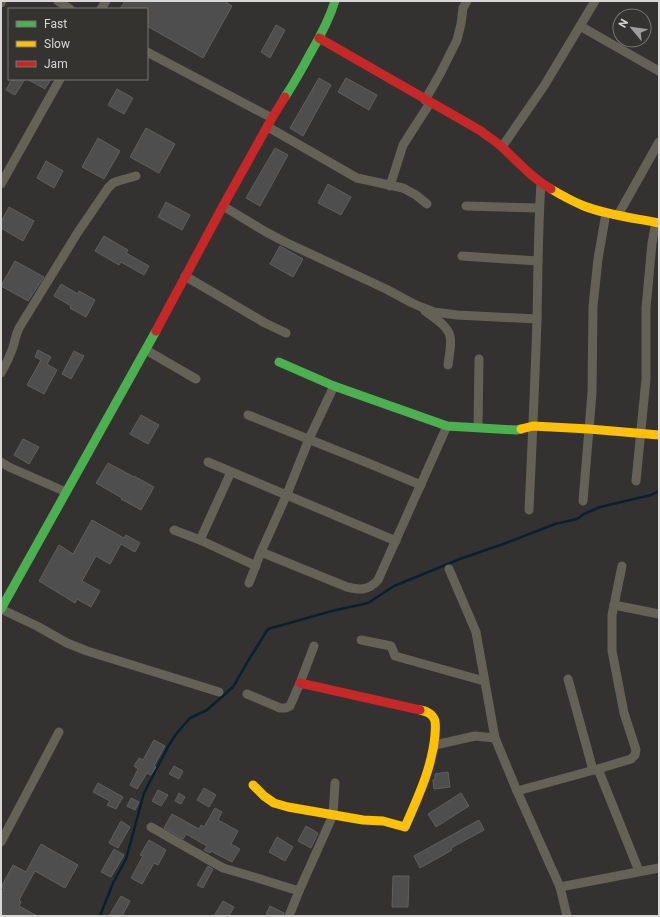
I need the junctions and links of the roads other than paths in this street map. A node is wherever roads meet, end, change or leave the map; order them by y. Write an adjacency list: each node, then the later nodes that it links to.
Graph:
1 (58, 1): 5 (street)
2 (335, 1): 7 (street)
3 (467, 1): 11 (street)
4 (595, 1): 6 (street)
5 (68, 8)
6 (580, 26): 9 (street); 15 (street)
7 (319, 38): 11 (street); 12 (street)
8 (148, 53): 12 (street)
9 (659, 71)
10 (59, 80): 18 (street)
11 (427, 102): 15 (street); 19 (street)
12 (272, 118): 13 (street)
13 (268, 127): 19 (street); 21 (street)
14 (659, 142): 25 (street)
15 (502, 147): 17 (street)
16 (136, 176): 37 (street)
17 (541, 183): 23 (street); 24 (street)
18 (1, 184)
19 (390, 186): 20 (street)
20 (428, 204)
21 (223, 206): 29 (street); 30 (street)
22 (466, 206): 23 (street)
23 (539, 208): 28 (street)
24 (606, 213): 25 (street); 44 (street)
25 (618, 215): 26 (street)
26 (658, 223): 45 (street)
27 (462, 256): 28 (street)
28 (538, 261): 31 (street)
29 (186, 276): 32 (street); 33 (street)
30 (421, 307): 31 (street); 36 (street)
31 (537, 319): 42 (street)
32 (286, 333)
33 (146, 350): 38 (street); 53 (street)
34 (479, 358): 43 (street)
35 (279, 362): 39 (street)
36 (448, 365)
37 (1, 373)
38 (196, 379)
39 (334, 386): 41 (street); 47 (street)
40 (248, 415): 47 (street)
41 (446, 426): 43 (street); 52 (street)
42 (533, 426): 43 (street); 44 (street); 56 (street)
43 (478, 427)
44 (589, 429): 45 (street); 55 (street)
45 (641, 434): 46 (street); 51 (street)
46 (659, 435)
47 (309, 439): 52 (street); 54 (street)
48 (1, 462): 53 (street)
49 (208, 462): 50 (street)
50 (231, 472): 54 (street); 58 (street)
51 (636, 481)
52 (421, 485): 59 (street)
53 (66, 492): 66 (street)
54 (287, 494): 59 (street); 60 (street)
55 (583, 501)
56 (529, 510)
57 (174, 530): 58 (street)
58 (200, 540): 61 (street)
59 (396, 541): 60 (street)
60 (261, 552): 61 (street)
61 (256, 566): 64 (street)
62 (622, 566): 65 (street)
63 (449, 569): 71 (street)
64 (249, 583)
65 (614, 604): 67 (street); 78 (street)
66 (1, 609): 73 (street)
67 (659, 614)
68 (361, 640): 71 (street)
69 (314, 646): 72 (street)
70 (568, 679): 78 (street)
71 (484, 681): 76 (street)
72 (300, 683): 74 (street); 77 (street)
73 (219, 692)
74 (247, 694)
75 (59, 732): 84 (street)
76 (495, 738): 77 (street); 81 (street)
77 (435, 745): 82 (street)
78 (596, 770): 81 (street); 86 (street)
79 (335, 783): 82 (street)
80 (253, 785): 82 (street)
81 (517, 791): 87 (street)
82 (333, 815): 88 (street)
83 (151, 827): 88 (street)
84 (1, 842)
85 (659, 868): 86 (street)
86 (639, 871): 87 (street)
87 (560, 887): 90 (street)
88 (299, 891): 89 (street)
89 (289, 916)
90 (567, 916)

